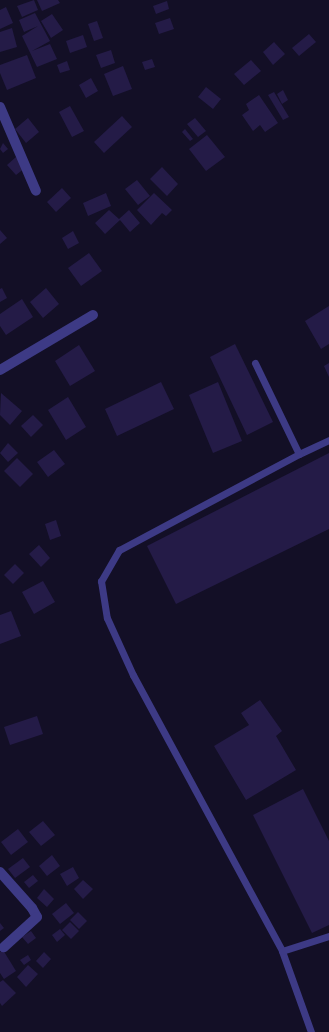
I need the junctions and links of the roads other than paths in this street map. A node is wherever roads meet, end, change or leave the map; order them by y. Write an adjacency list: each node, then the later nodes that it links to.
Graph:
1 (0, 107): 2 (street)
2 (36, 191)
3 (93, 315): 5 (street)
4 (255, 363): 7 (lane)
5 (0, 370)
6 (329, 440): 7 (lane)
7 (299, 454): 11 (lane)
8 (0, 872): 10 (street)
9 (329, 936): 11 (lane)
10 (4, 947)
11 (282, 951): 12 (lane)
12 (311, 1032)

